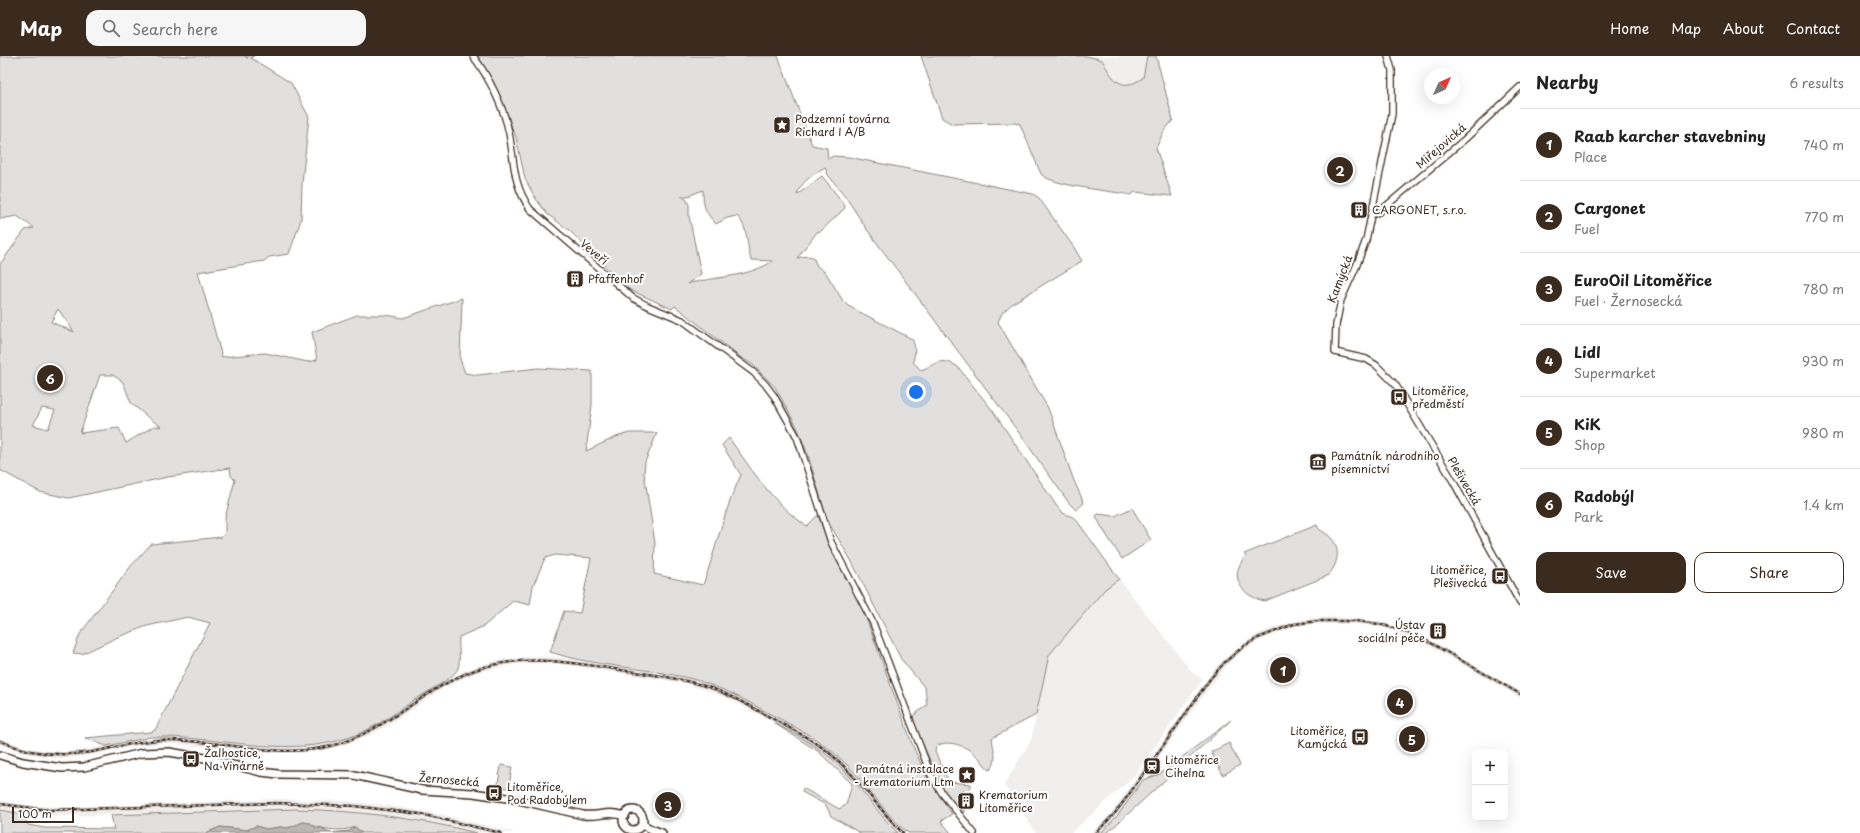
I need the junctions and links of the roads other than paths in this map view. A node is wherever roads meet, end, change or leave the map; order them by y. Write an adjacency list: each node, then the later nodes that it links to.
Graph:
1 (473, 56): 12 (street, Veveří)
2 (1388, 56): 4 (street, Kamýcká)
3 (1520, 87): 4 (street, Miřejovická)
4 (1371, 215): 5 (street, Kamýcká)
5 (1335, 352): 6 (street, Plešivecká)
6 (1520, 602)
7 (0, 755): 8 (main road, Žernosecká)
8 (625, 816): 9 (main road, Žernosecká); 10 (main road)
9 (642, 824): 10 (main road); 11 (main road, Žernosecká)
10 (628, 831)
11 (662, 833)
12 (974, 833)

